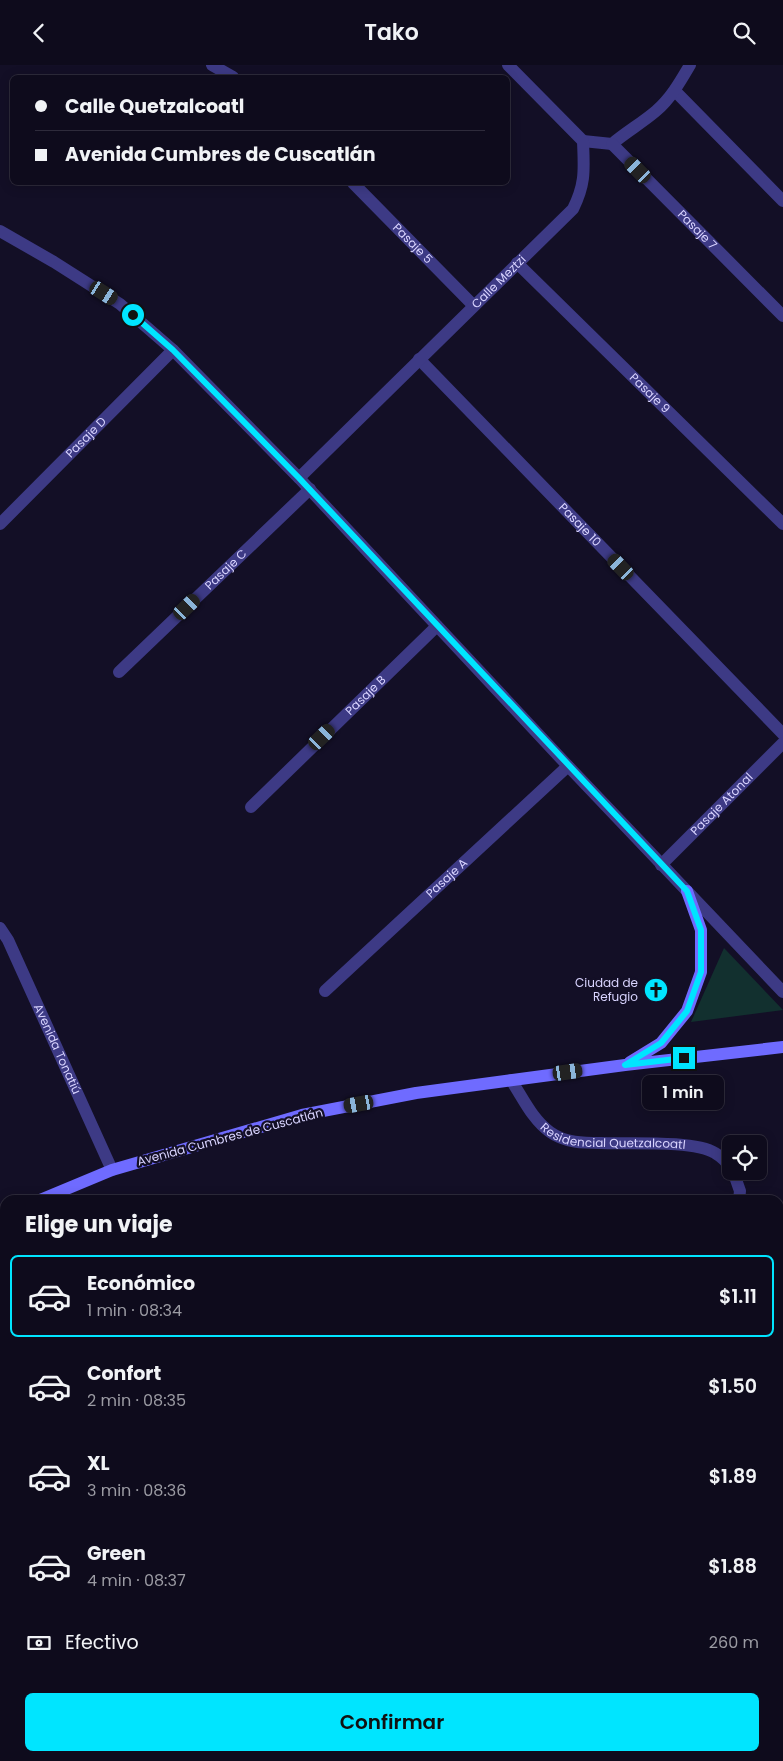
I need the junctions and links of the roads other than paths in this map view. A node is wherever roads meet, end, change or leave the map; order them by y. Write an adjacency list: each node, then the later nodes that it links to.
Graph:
1 (212, 65): 4 (street)
2 (690, 65): 5 (street)
3 (510, 66): 6 (street)
4 (230, 75)
5 (675, 91): 7 (street); 9 (street)
6 (583, 141): 7 (street); 11 (street, Calle Meztzi)
7 (612, 143): 13 (street, Pasaje 7)
8 (355, 185): 12 (street, Pasaje 5)
9 (783, 201)
10 (0, 231): 14 (street)
11 (517, 263): 12 (street, Calle Meztzi); 19 (street, Pasaje 9)
12 (474, 305): 15 (street, Calle Meztzi)
13 (783, 316)
14 (173, 350): 16 (street); 18 (street, Pasaje D)
15 (419, 359): 16 (street, Calle Meztzi); 22 (street, Pasaje 10)
16 (299, 478): 17 (street)
17 (310, 489): 20 (street); 21 (street, Pasaje C)
18 (0, 524)
19 (783, 524)
20 (437, 626): 24 (street); 25 (street, Pasaje B)
21 (119, 672)
22 (783, 734)
23 (783, 743): 26 (street, Pasaje Atonal)
24 (568, 766): 26 (street); 29 (street, Pasaje A)
25 (251, 807)
26 (662, 865): 27 (street)
27 (687, 891): 30 (street); 32 (main road)
28 (0, 928): 35 (street, Avenida Tonatiú)
29 (325, 991)
30 (783, 992)
31 (783, 1047): 32 (main road, Avenida Cumbres de Cuscatlán)
32 (625, 1065): 33 (main road, Avenida Cumbres de Cuscatlán)
33 (511, 1080): 34 (street, Residencial Quetzalcoatl); 35 (main road, Avenida Cumbres de Cuscatlán)
34 (722, 1158)
35 (112, 1170): 37 (main road, Avenida Cumbres de Cuscatlán)
36 (736, 1180): 38 (street, Residencial Quetzalcoatl)
37 (52, 1195)
38 (740, 1195)

